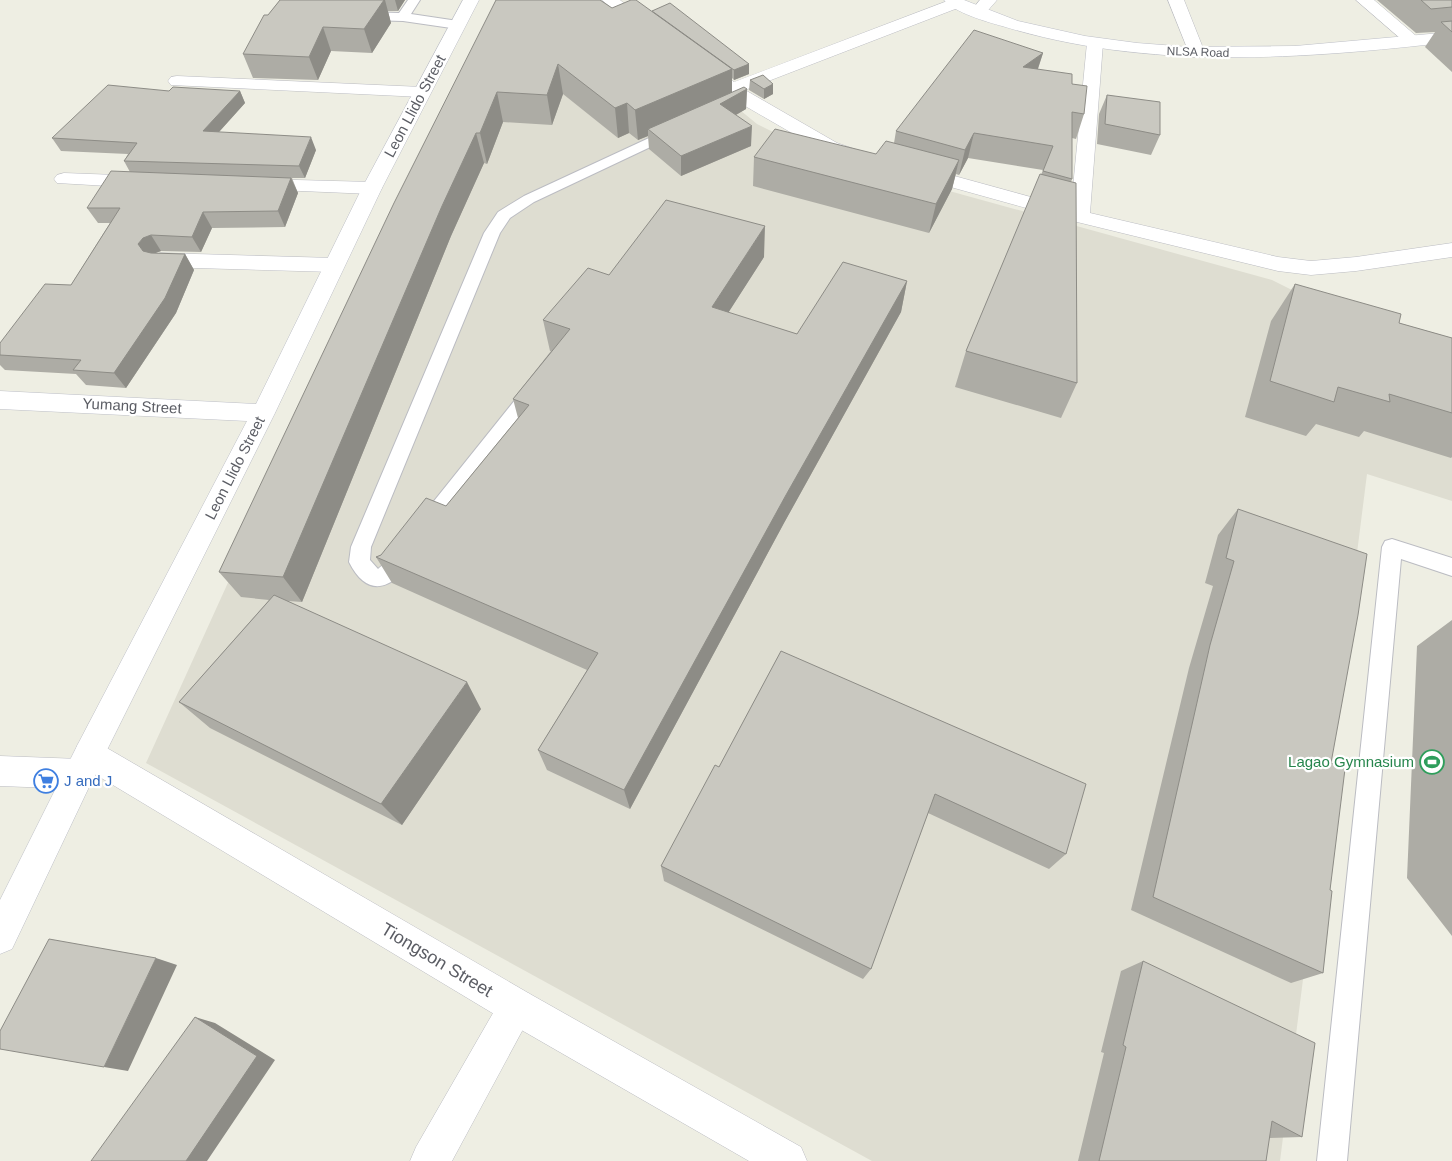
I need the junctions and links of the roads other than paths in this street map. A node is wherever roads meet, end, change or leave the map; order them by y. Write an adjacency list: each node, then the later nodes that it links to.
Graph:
1 (414, 0): 9 (lane)
2 (471, 0): 10 (street, Leon Llido Street)
3 (610, 0): 12 (street)
4 (1176, 0): 15 (street)
5 (1364, 0): 13 (street)
6 (954, 2): 7 (street, NLSA Road); 19 (street)
7 (984, 6): 14 (street, NLSA Road)
8 (367, 16): 9 (lane)
9 (403, 17): 10 (lane)
10 (458, 25): 18 (street, Leon Llido Street)
11 (1452, 37): 13 (street, NLSA Road)
12 (663, 40)
13 (1414, 41): 15 (street, NLSA Road)
14 (1095, 43): 15 (street, NLSA Road); 27 (street)
15 (1197, 53)
16 (686, 56): 19 (street)
17 (177, 81): 18 (street)
18 (422, 92): 26 (street, Leon Llido Street)
19 (736, 98): 21 (street)
20 (694, 122): 31 (lane)
21 (870, 159)
22 (899, 167): 27 (street)
23 (64, 179): 24 (street)
24 (158, 182)
25 (245, 185): 26 (street)
26 (372, 188): 30 (street, Leon Llido Street)
27 (1080, 217): 28 (street)
28 (1452, 250)
29 (162, 260): 30 (street)
30 (334, 265): 33 (street, Leon Llido Street)
31 (537, 384)
32 (0, 400): 33 (street, Yumang Street)
33 (263, 413): 35 (street, Leon Llido Street)
34 (1452, 567): 41 (lane)
35 (84, 764): 36 (street); 37 (street, Leon Llido Street); 38 (street, Tiongson Street)
36 (0, 772)
37 (0, 937)
38 (517, 1007): 39 (street); 40 (street, Tiongson Street)
39 (430, 1161)
40 (788, 1161)
41 (1332, 1161)

